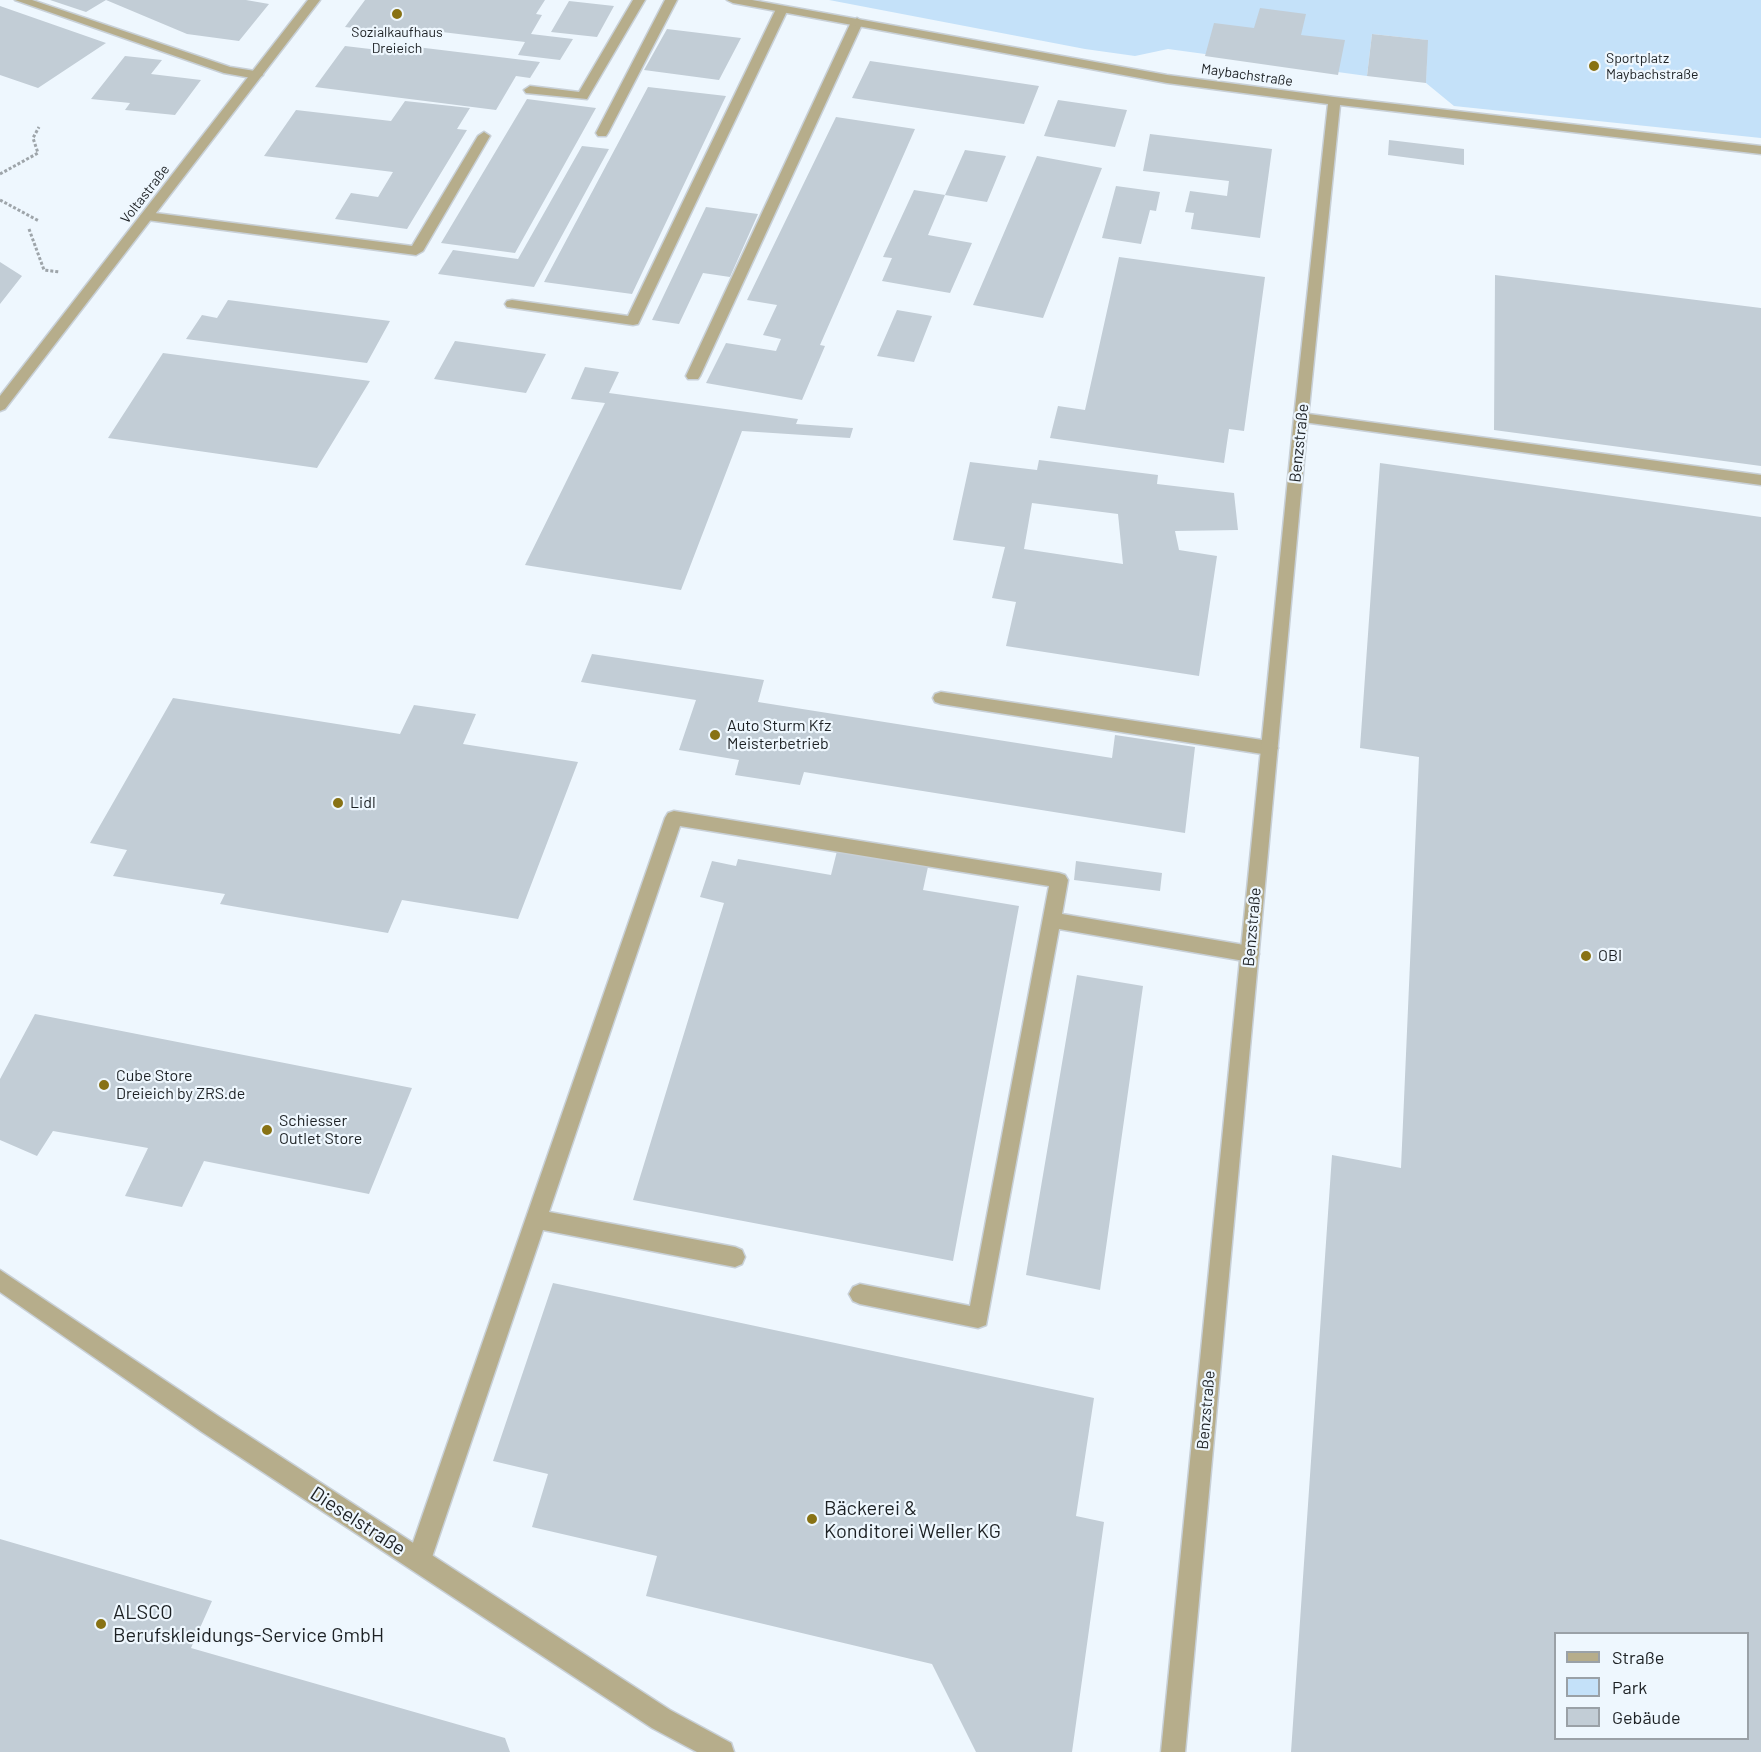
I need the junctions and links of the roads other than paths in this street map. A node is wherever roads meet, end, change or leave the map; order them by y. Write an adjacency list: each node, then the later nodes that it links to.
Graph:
1 (21, 0): 8 (street)
2 (314, 0): 8 (street, Voltastraße)
3 (639, 0): 9 (street)
4 (671, 0): 11 (street)
5 (733, 0): 6 (street, Maybachstraße)
6 (782, 9): 7 (street, Maybachstraße); 15 (street)
7 (857, 22): 10 (street, Maybachstraße); 16 (street)
8 (257, 75): 14 (street, Voltastraße)
9 (530, 90)
10 (1334, 101): 13 (street, Maybachstraße); 18 (street, Benzstraße)
11 (602, 134)
12 (484, 136): 14 (street)
13 (1761, 150)
14 (147, 216): 17 (street, Voltastraße)
15 (512, 304)
16 (693, 376)
17 (0, 406)
18 (1301, 418): 19 (street); 21 (street, Benzstraße)
19 (1761, 480)
20 (942, 698): 21 (street)
21 (1269, 748): 23 (street, Benzstraße)
22 (1052, 920): 23 (street); 24 (street); 27 (street)
23 (1250, 954): 30 (street, Benzstraße)
24 (537, 1219): 25 (street); 28 (street)
25 (735, 1257)
26 (0, 1280): 28 (street, Dieselstraße)
27 (860, 1294)
28 (419, 1560): 29 (street, Dieselstraße)
29 (723, 1752)
30 (1173, 1752)

